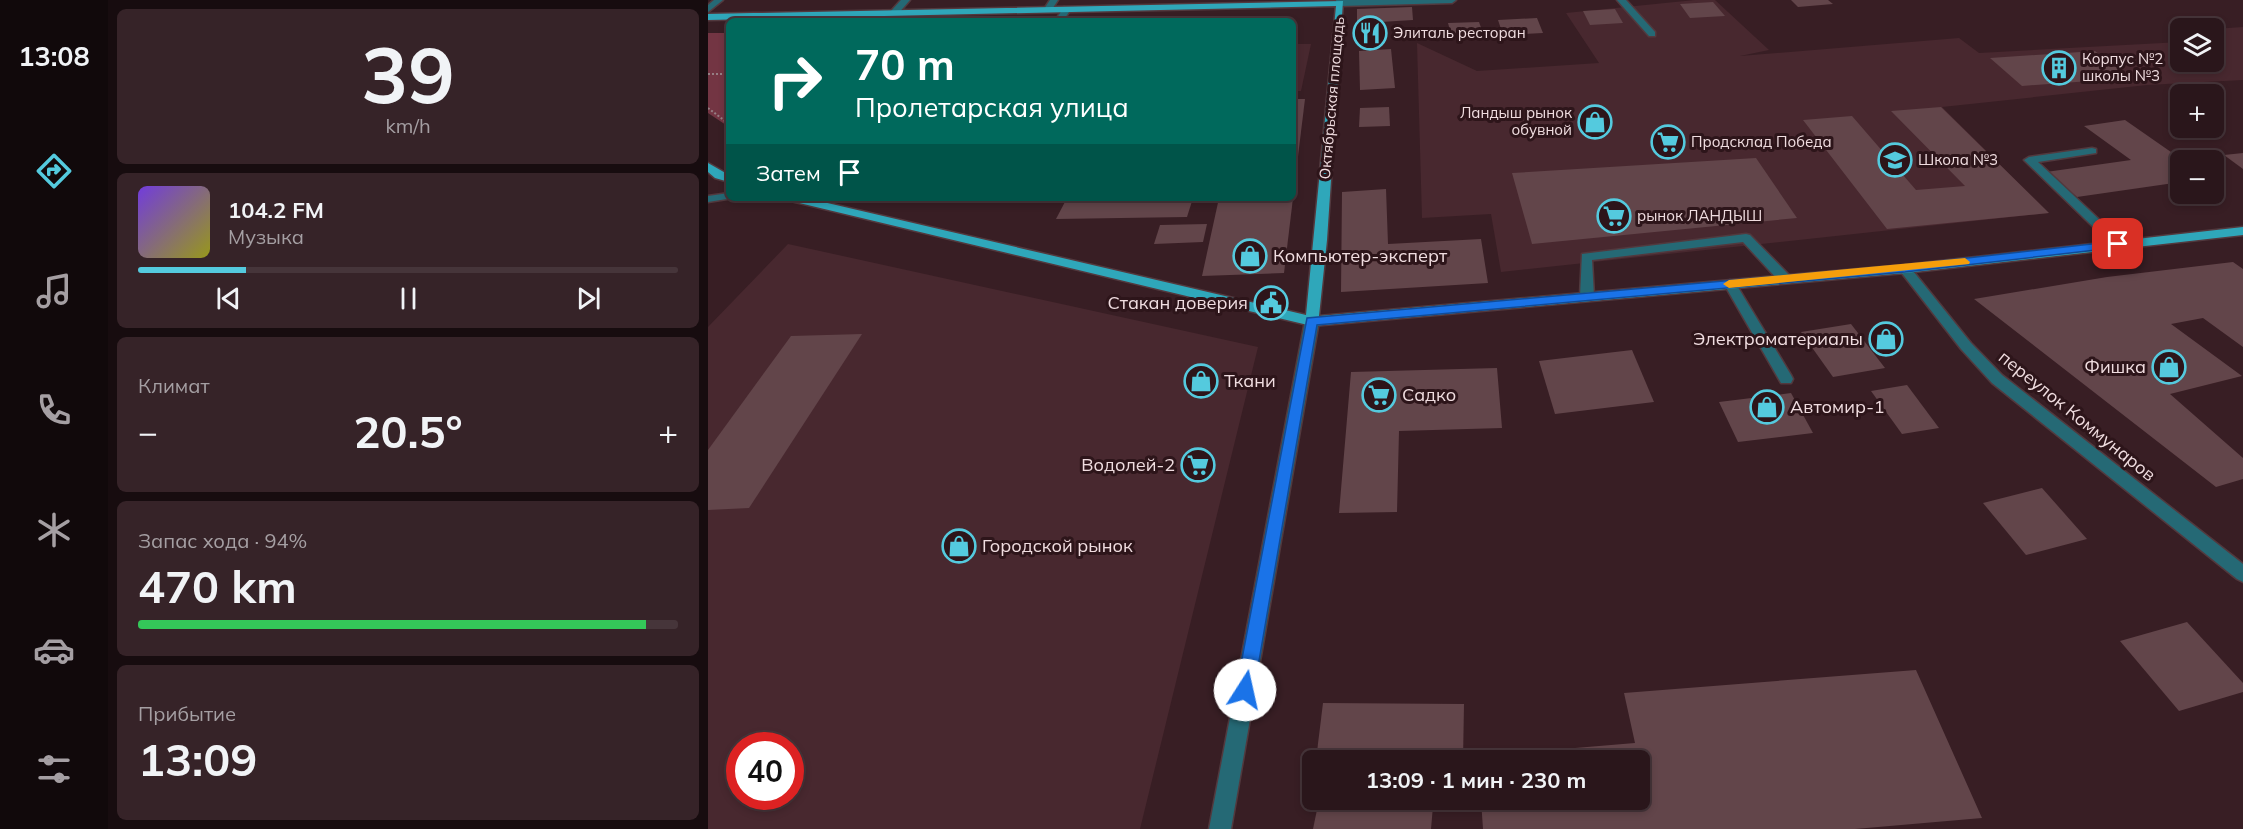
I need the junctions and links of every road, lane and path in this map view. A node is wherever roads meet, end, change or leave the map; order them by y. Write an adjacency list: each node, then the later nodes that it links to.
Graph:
1 (719, 0): 7 (street)
2 (906, 0): 10 (street)
3 (1054, 0): 8 (street)
4 (1452, 0): 6 (street)
5 (1621, 0): 13 (street)
6 (1340, 2): 9 (main road, Октябрьская площадь); 30 (main road, Октябрьская площадь)
7 (708, 9)
8 (1048, 9): 9 (main road, Октябрьская площадь); 10 (main road, Октябрьская площадь)
9 (1067, 9): 12 (street)
10 (894, 13): 11 (main road, Октябрьская площадь)
11 (710, 18)
12 (1061, 18)
13 (1652, 34)
14 (708, 74): 15 (path)
15 (726, 74)
16 (708, 108): 17 (path)
17 (726, 122)
18 (2092, 152): 25 (street)
19 (708, 166): 20 (main road)
20 (726, 179)
21 (726, 196): 22 (street)
22 (708, 199)
23 (804, 201): 30 (main road)
24 (2243, 231): 25 (main road)
25 (2118, 244): 26 (main road)
26 (1905, 268): 27 (main road); 32 (street, переулок Коммунаров)
27 (1785, 279): 28 (main road); 29 (street)
28 (1730, 284): 29 (main road); 31 (street)
29 (1587, 296): 30 (main road)
30 (1312, 321): 33 (street, Октябрьская площадь)
31 (1786, 379)
32 (2243, 574)
33 (1220, 829)

